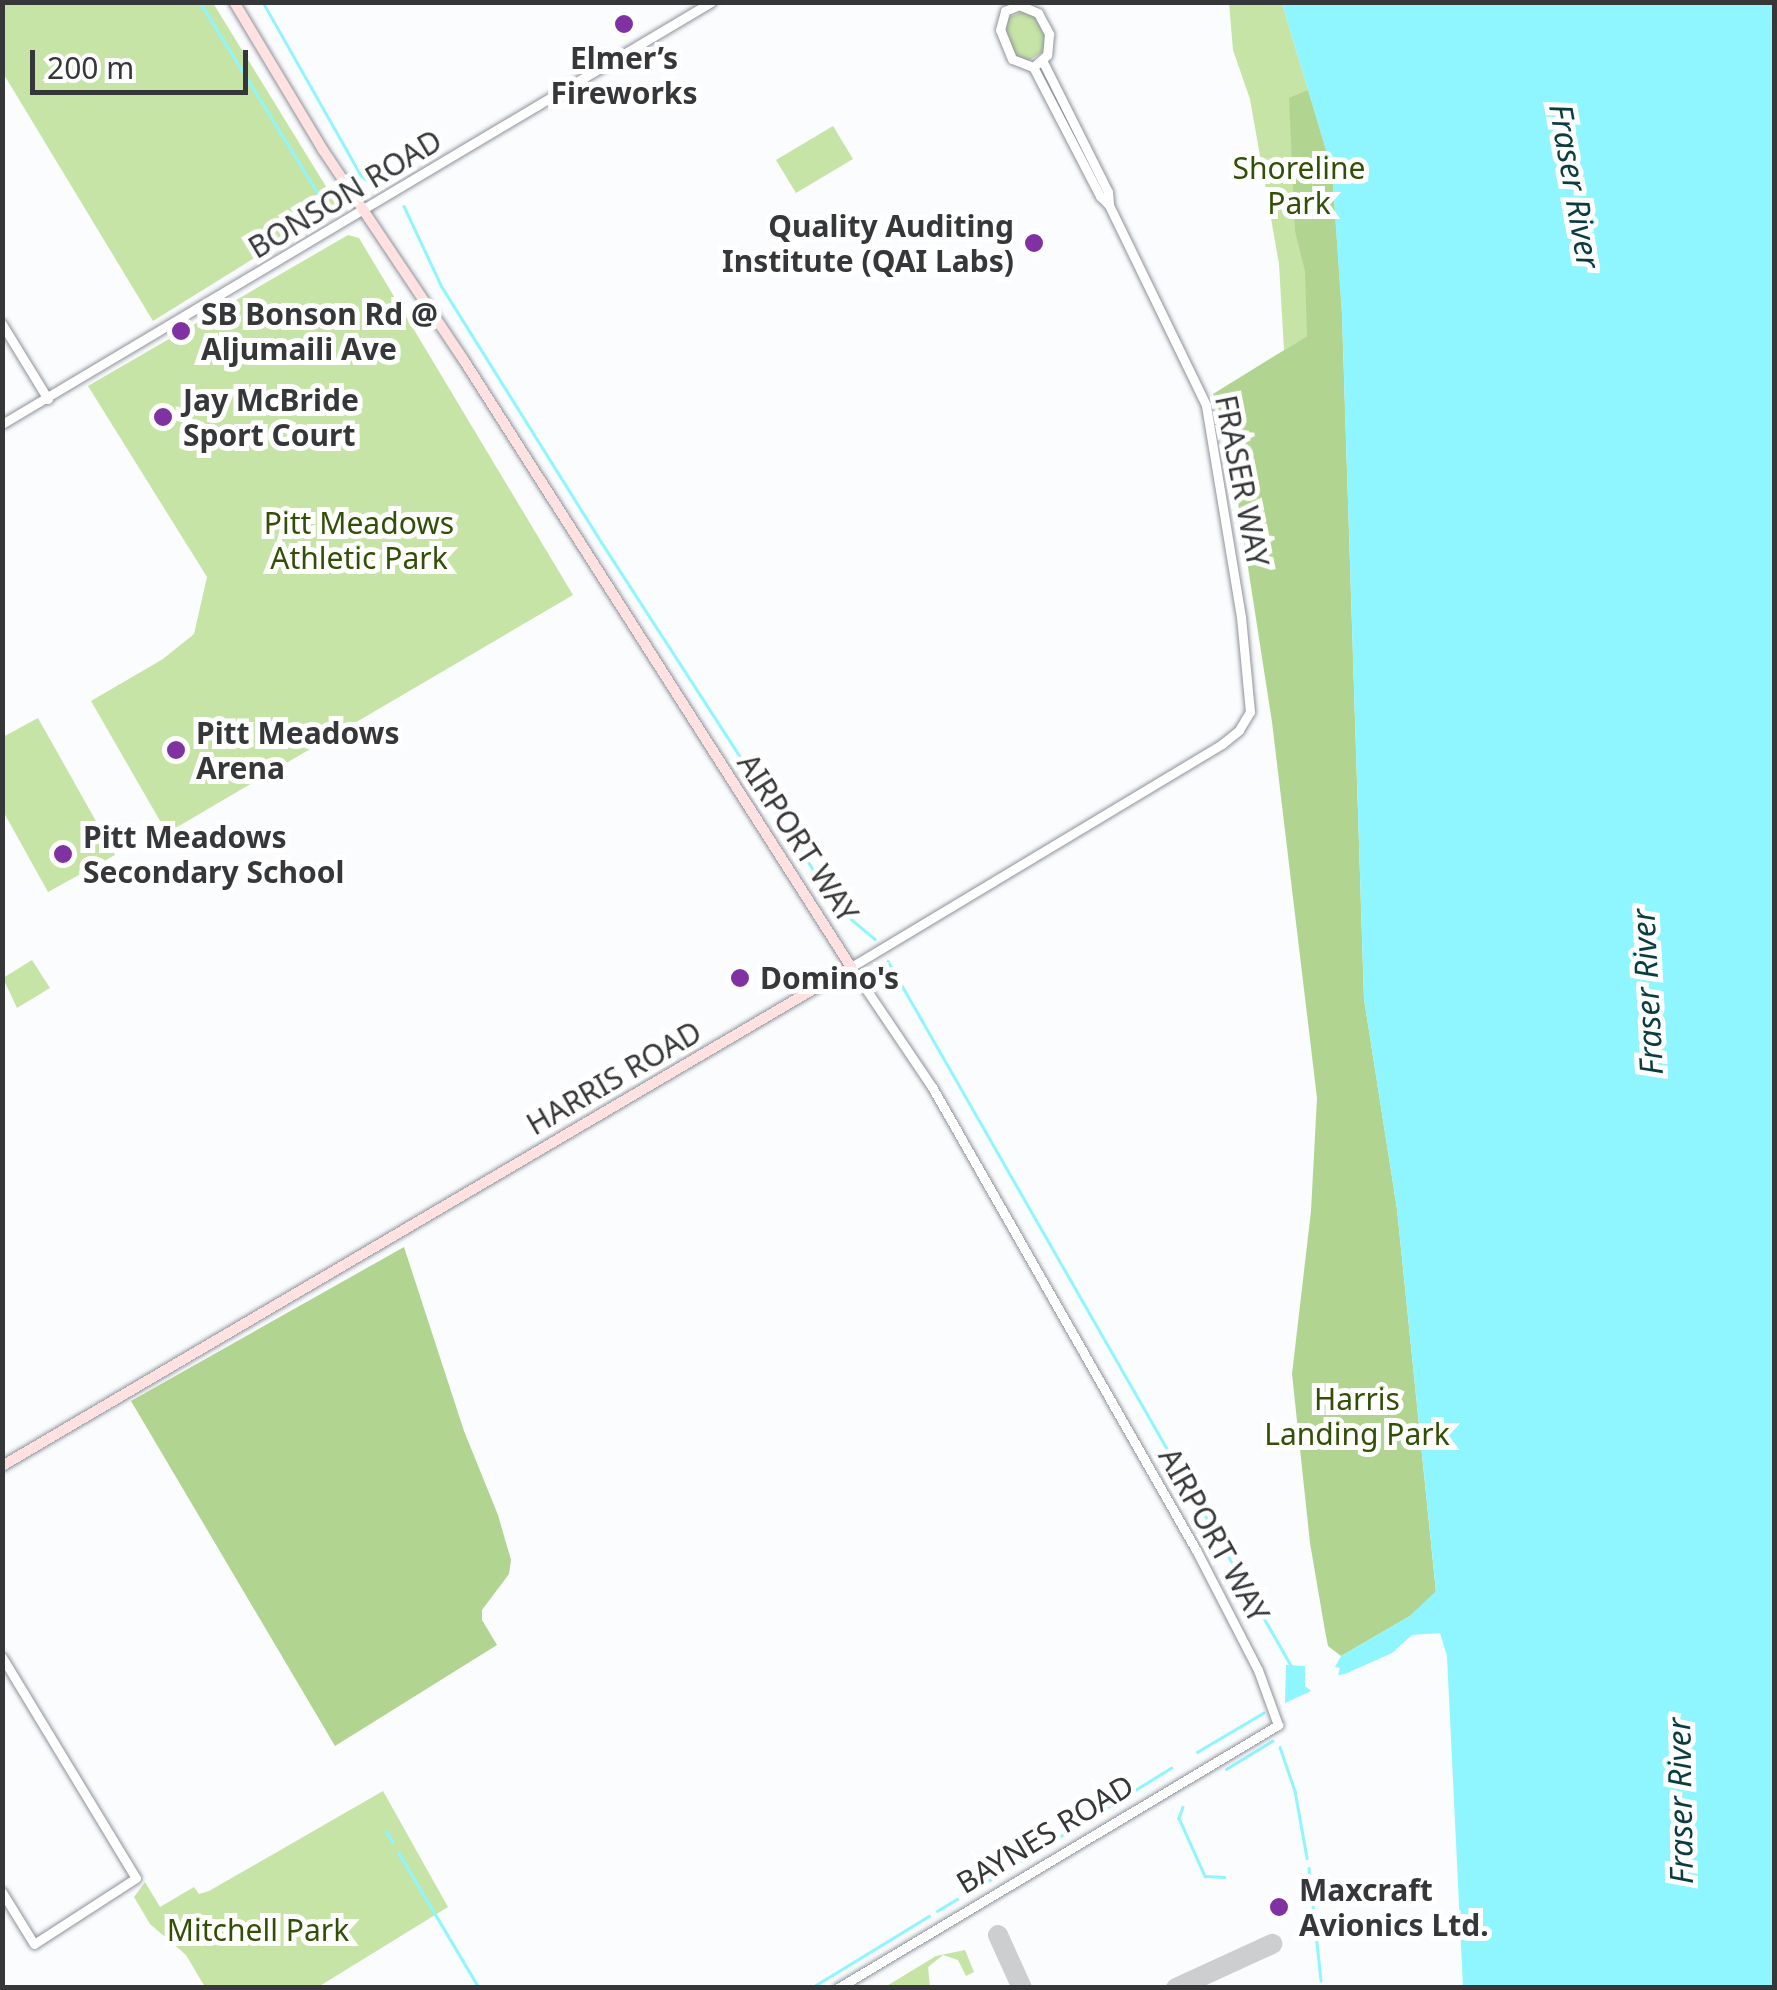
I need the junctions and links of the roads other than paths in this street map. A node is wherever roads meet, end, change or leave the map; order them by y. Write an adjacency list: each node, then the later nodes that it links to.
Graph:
1 (234, 2): 6 (main road, AIRPORT WAY)
2 (711, 2): 6 (street, BONSON ROAD)
3 (1018, 4): 4 (street); 5 (street)
4 (1004, 7): 5 (street)
5 (1038, 65): 10 (street, FRASER WAY)
6 (364, 212): 8 (street, BONSON ROAD); 11 (main road, AIRPORT WAY)
7 (2, 324): 8 (street)
8 (48, 399): 9 (street, BONSON ROAD)
9 (2, 424)
10 (1244, 724): 11 (street, HARRIS ROAD)
11 (852, 967): 12 (main road, HARRIS ROAD); 14 (street, AIRPORT WAY)
12 (2, 1466)
13 (2, 1656): 15 (street)
14 (1278, 1724): 16 (street, BAYNES ROAD)
15 (2, 1892)
16 (838, 1988)

